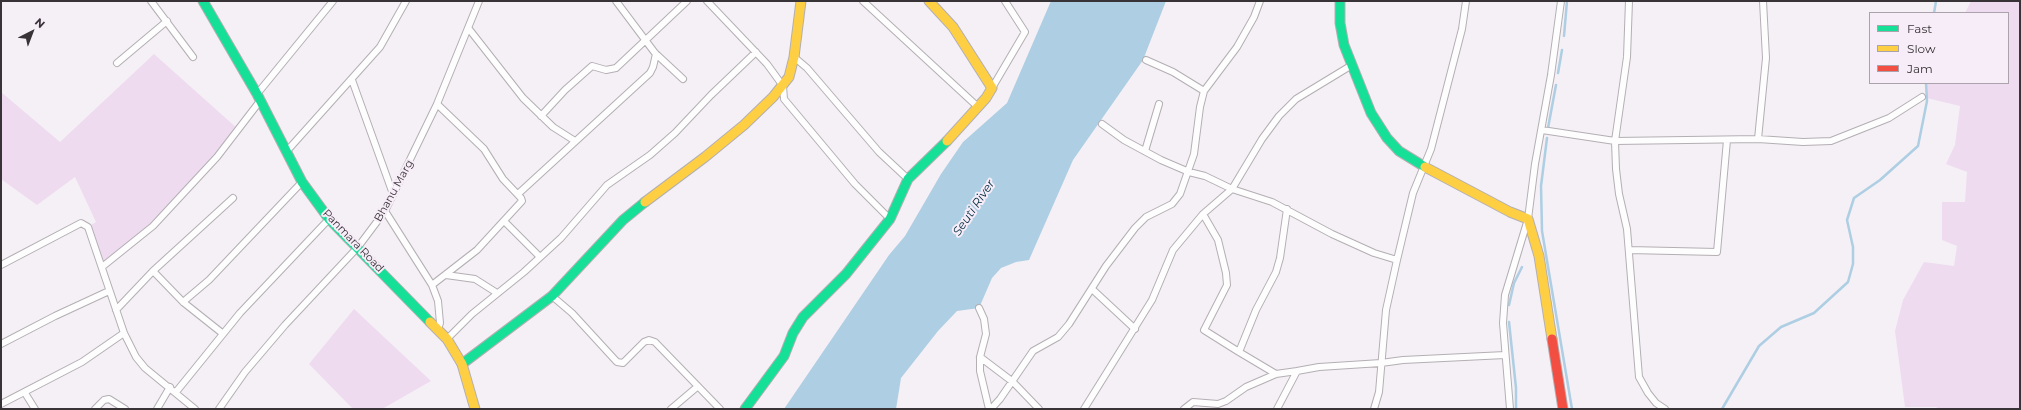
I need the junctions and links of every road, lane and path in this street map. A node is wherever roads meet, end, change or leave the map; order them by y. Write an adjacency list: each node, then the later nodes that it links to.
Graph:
1 (151, 1): 19 (street)
2 (333, 1): 35 (street)
3 (406, 1): 30 (street)
4 (479, 1): 20 (street, Bhanu Marg)
5 (616, 1): 21 (street)
6 (687, 1): 21 (street)
7 (706, 1): 22 (street)
8 (801, 1): 25 (street)
9 (863, 1): 38 (street)
10 (929, 1): 32 (street)
11 (1005, 1): 32 (street)
12 (1260, 1): 33 (street)
13 (1340, 1): 28 (street)
14 (1466, 1): 48 (street)
15 (1561, 1): 41 (street)
16 (1629, 1): 43 (street)
17 (1763, 1): 42 (street)
18 (205, 2): 35 (street, Panmara Road)
19 (167, 21): 24 (street); 27 (street)
20 (469, 29): 36 (street, Bhanu Marg); 39 (street)
21 (645, 40): 23 (street); 39 (street)
22 (756, 52): 31 (street); 65 (street)
23 (656, 54): 29 (street); 45 (street)
24 (193, 57)
25 (794, 57): 31 (street); 50 (street)
26 (1146, 60): 33 (street)
27 (118, 63)
28 (1352, 65): 48 (street); 52 (street)
29 (683, 79)
30 (352, 80): 47 (street); 53 (street)
31 (783, 86): 60 (street); 75 (street)
32 (992, 88): 38 (street)
33 (1204, 91): 49 (street)
34 (1922, 97): 42 (street)
35 (258, 98): 47 (street, Panmara Road); 68 (street)
36 (437, 104): 53 (street, Bhanu Marg); 54 (street)
37 (1159, 104): 46 (street)
38 (978, 107): 50 (street)
39 (541, 116): 45 (street)
40 (1102, 124): 46 (street)
41 (1542, 130): 43 (street); 61 (street)
42 (1758, 139): 44 (street)
43 (1615, 140): 44 (street); 64 (street)
44 (1727, 140): 64 (street)
45 (575, 141): 54 (street)
46 (1144, 151): 49 (street)
47 (286, 152): 51 (street, Panmara Road)
48 (1422, 166): 61 (street); 66 (street)
49 (1189, 172): 52 (street); 72 (street)
50 (908, 179): 60 (street)
51 (302, 182): 59 (street, Panmara Road); 76 (street)
52 (1232, 189): 56 (street); 58 (street)
53 (393, 194): 57 (street, Bhanu Marg)
54 (518, 194): 62 (street)
55 (233, 198): 69 (street)
56 (1287, 209): 66 (street); 85 (street)
57 (385, 211): 63 (street, Bhanu Marg); 71 (street)
58 (1202, 214): 80 (street); 85 (street)
59 (329, 219): 63 (street, Panmara Road); 82 (street)
60 (890, 219): 107 (street)
61 (1528, 219): 86 (street); 115 (street)
62 (504, 221): 65 (street); 70 (street)
63 (358, 247): 79 (street, Panmara Road); 103 (street, Bhanu Marg)
64 (1629, 250): 116 (street)
65 (540, 257): 74 (street)
66 (1397, 260): 88 (street)
67 (1, 265): 68 (street)
68 (102, 267): 73 (street)
69 (153, 270): 76 (street); 78 (street)
70 (446, 275): 71 (street); 74 (street)
71 (432, 285): 79 (street)
72 (1092, 289): 80 (street); 92 (street)
73 (109, 291): 78 (street); 84 (street)
74 (497, 293): 83 (street)
75 (552, 296): 89 (street); 94 (street)
76 (183, 302): 82 (street)
77 (979, 308): 87 (street)
78 (116, 310): 81 (street)
79 (438, 329): 83 (street, Panmara Road)
80 (1135, 329): 110 (street)
81 (124, 333): 93 (street); 96 (street)
82 (222, 334): 95 (street)
83 (447, 339): 89 (street, Panmara Road)
84 (1, 344)
85 (1239, 352): 91 (street)
86 (1505, 355): 88 (street); 114 (street)
87 (980, 357): 92 (street); 108 (street)
88 (1382, 363): 90 (street); 113 (street)
89 (462, 364): 104 (street, Panmara Road)
90 (1297, 371): 91 (street); 112 (street)
91 (1276, 374): 111 (street)
92 (1013, 382): 108 (street); 109 (street)
93 (170, 387): 95 (street); 101 (street)
94 (697, 387): 105 (street); 106 (street)
95 (176, 392): 102 (street)
96 (25, 393): 97 (street); 98 (street)
97 (1, 404)
98 (35, 409)
99 (95, 409): 100 (street)
100 (125, 409)
101 (157, 409)
102 (195, 409)
103 (219, 409)
104 (475, 409)
105 (671, 409)
106 (720, 409)
107 (745, 409)
108 (990, 409)
109 (1039, 409)
110 (1084, 409)
111 (1184, 409)
112 (1277, 409)
113 (1374, 409)
114 (1510, 409)
115 (1563, 409)
116 (1665, 409)

